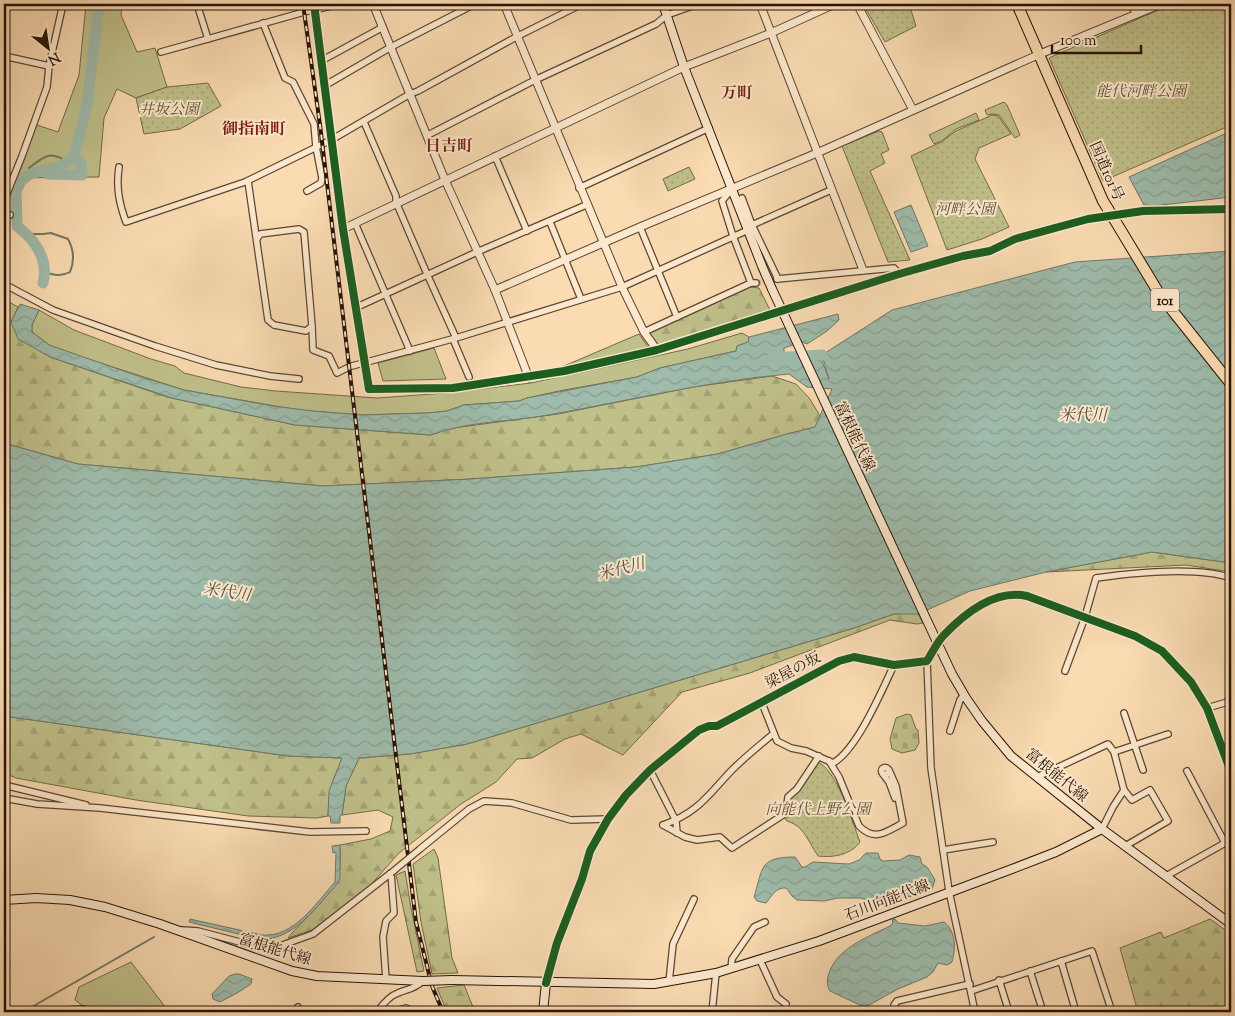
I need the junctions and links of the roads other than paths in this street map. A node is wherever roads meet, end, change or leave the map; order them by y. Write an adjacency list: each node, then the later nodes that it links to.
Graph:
1 (63, 4): 29 (street)
2 (197, 4): 23 (street)
3 (338, 4): 16 (street)
4 (373, 4): 20 (street)
5 (475, 4): 24 (street)
6 (504, 4): 22 (street)
7 (579, 4): 22 (street)
8 (663, 4): 17 (main road, 富根能代線)
9 (698, 4): 17 (street)
10 (760, 4): 21 (street)
11 (835, 4): 21 (street)
12 (856, 4): 35 (street)
13 (1017, 4): 26 (highway, 国道101号 / 101)
14 (1131, 4): 18 (street)
15 (1161, 4): 18 (street)
16 (314, 7): 19 (street); 28 (street)
17 (667, 15): 30 (main road, 富根能代線); 32 (street)
18 (1136, 15): 26 (street)
19 (263, 23): 23 (street); 41 (street)
20 (383, 27): 24 (street); 28 (street)
21 (771, 33): 30 (street); 42 (street)
22 (518, 36): 32 (street); 34 (street)
23 (208, 39): 25 (street)
24 (391, 47): 33 (street); 34 (street)
25 (161, 52)
26 (1040, 54): 35 (street); 91 (highway, 国道101号 / 101, bridge)
27 (5, 57): 29 (street); 31 (street)
28 (321, 61): 33 (street)
29 (49, 66): 52 (street)
30 (684, 67): 37 (street); 38 (main road, 富根能代線)
31 (4, 68)
32 (535, 80): 37 (street); 39 (street)
33 (324, 86): 40 (street)
34 (410, 94): 36 (street); 39 (street)
35 (913, 110): 42 (street)
36 (364, 122): 40 (street); 53 (street)
37 (554, 128): 43 (street); 47 (street)
38 (709, 128): 47 (street); 48 (main road, 富根能代線)
39 (428, 135): 45 (street)
40 (331, 140): 41 (street); 62 (street)
41 (316, 147): 46 (street); 50 (street)
42 (817, 153): 48 (street); 49 (street)
43 (495, 156): 45 (street); 63 (street)
44 (120, 167): 46 (street)
45 (445, 180): 53 (street); 67 (street)
46 (248, 181): 65 (street)
47 (579, 188): 54 (street)
48 (732, 188): 60 (street); 61 (main road, 富根能代線); 64 (street)
49 (831, 190): 61 (street); 70 (street)
50 (307, 191)
51 (742, 198): 61 (street)
52 (4, 201)
53 (396, 202): 59 (street); 71 (street)
54 (586, 205): 58 (street); 66 (street)
55 (1231, 209): 56 (street)
56 (1142, 211)
57 (1097, 217): 72 (street)
58 (550, 222): 63 (street); 68 (street)
59 (355, 223): 62 (street); 76 (street)
60 (640, 227): 66 (street); 69 (street)
61 (750, 228): 64 (street); 70 (street); 79 (main road, 富根能代線, bridge)
62 (343, 229): 78 (street)
63 (527, 231): 67 (street)
64 (733, 236): 69 (street); 80 (street)
65 (257, 239): 82 (street); 82 (street)
66 (603, 243): 68 (street); 74 (street)
67 (477, 252): 71 (street); 75 (street)
68 (564, 259): 75 (street); 77 (street)
69 (658, 270): 74 (street); 80 (street)
70 (862, 270): 72 (street)
71 (427, 274): 76 (street); 84 (street)
72 (899, 274): 79 (street)
73 (4, 284): 90 (street)
74 (622, 287): 77 (street); 83 (street)
75 (495, 290): 81 (street)
76 (386, 294): 78 (street); 86 (street)
77 (581, 299): 81 (street)
78 (356, 308): 87 (street)
79 (783, 315): 85 (street); 94 (main road, 富根能代線)
80 (678, 317): 83 (street)
81 (506, 322): 84 (street); 89 (street)
82 (312, 326): 87 (street)
83 (644, 332): 85 (street)
84 (454, 338): 86 (street); 88 (street)
85 (657, 350): 89 (street)
86 (410, 351): 87 (street)
87 (365, 363): 89 (street)
88 (469, 377)
89 (529, 378)
90 (299, 379)
91 (1231, 384)
92 (1231, 578): 93 (street)
93 (1085, 617): 94 (street); 97 (street); 101 (street)
94 (938, 644): 95 (street); 98 (main road, 富根能代線)
95 (927, 661): 96 (street, 梁屋の坂); 128 (street)
96 (894, 665): 100 (street, 梁屋の坂); 109 (street)
97 (1065, 671)
98 (964, 694): 103 (street); 114 (main road, 富根能代線)
99 (1231, 702): 101 (street)
100 (762, 703): 104 (street); 110 (street, 梁屋の坂)
101 (1207, 708): 113 (street)
102 (1124, 713): 106 (street)
103 (950, 731)
104 (773, 734): 108 (street); 121 (street)
105 (1168, 734): 106 (street)
106 (1135, 745): 107 (street); 111 (street)
107 (1114, 752): 114 (street); 116 (street)
108 (819, 756): 109 (street); 125 (street)
109 (829, 762): 122 (street)
110 (650, 770): 120 (street, 梁屋の坂); 121 (street)
111 (1143, 770)
112 (1186, 771): 130 (street)
113 (1231, 772)
114 (1037, 777): 123 (main road, 富根能代線)
115 (4, 785): 118 (street)
116 (1124, 790): 123 (street); 127 (street)
117 (5, 798): 118 (street); 119 (street)
118 (100, 808): 124 (street)
119 (4, 812)
120 (608, 819): 129 (street, bridge); 146 (street, 梁屋の坂)
121 (676, 821): 125 (street); 125 (street)
122 (901, 824): 122 (street)
123 (1102, 829): 127 (main road); 131 (main road, 石川向能代線)
124 (366, 830)
125 (677, 833)
126 (992, 842): 128 (street)
127 (1127, 845): 130 (main road)
128 (943, 850): 131 (street)
129 (391, 872): 136 (street); 142 (street)
130 (1168, 875): 135 (main road)
131 (949, 891): 137 (main road, 石川向能代線); 147 (street)
132 (694, 899): 145 (street)
133 (4, 900): 136 (main road, 富根能代線)
134 (765, 922): 139 (street)
135 (1231, 924)
136 (178, 930): 142 (main road, 富根能代線)
137 (760, 960): 139 (main road, 石川向能代線); 149 (street)
138 (1061, 961): 140 (street); 161 (street); 162 (street)
139 (731, 969): 141 (main road, 石川向能代線)
140 (1030, 971): 143 (street); 160 (street)
141 (716, 974): 145 (main road, 石川向能代線); 156 (street)
142 (386, 980): 144 (main road, 富根能代線)
143 (999, 980): 148 (street); 159 (street)
144 (423, 981): 146 (main road, 富根能代線, bridge); 152 (street)
145 (669, 982): 146 (main road, 石川向能代線)
146 (546, 983): 155 (main road)
147 (970, 984): 148 (street); 157 (street)
148 (971, 991): 158 (street)
149 (786, 1004)
150 (64, 1012): 151 (street)
151 (86, 1012)
152 (377, 1012)
153 (393, 1012): 154 (street)
154 (411, 1012)
155 (543, 1012)
156 (712, 1012)
157 (895, 1012)
158 (975, 1012)
159 (1009, 1012)
160 (1043, 1012)
161 (1076, 1012)
162 (1112, 1012)

